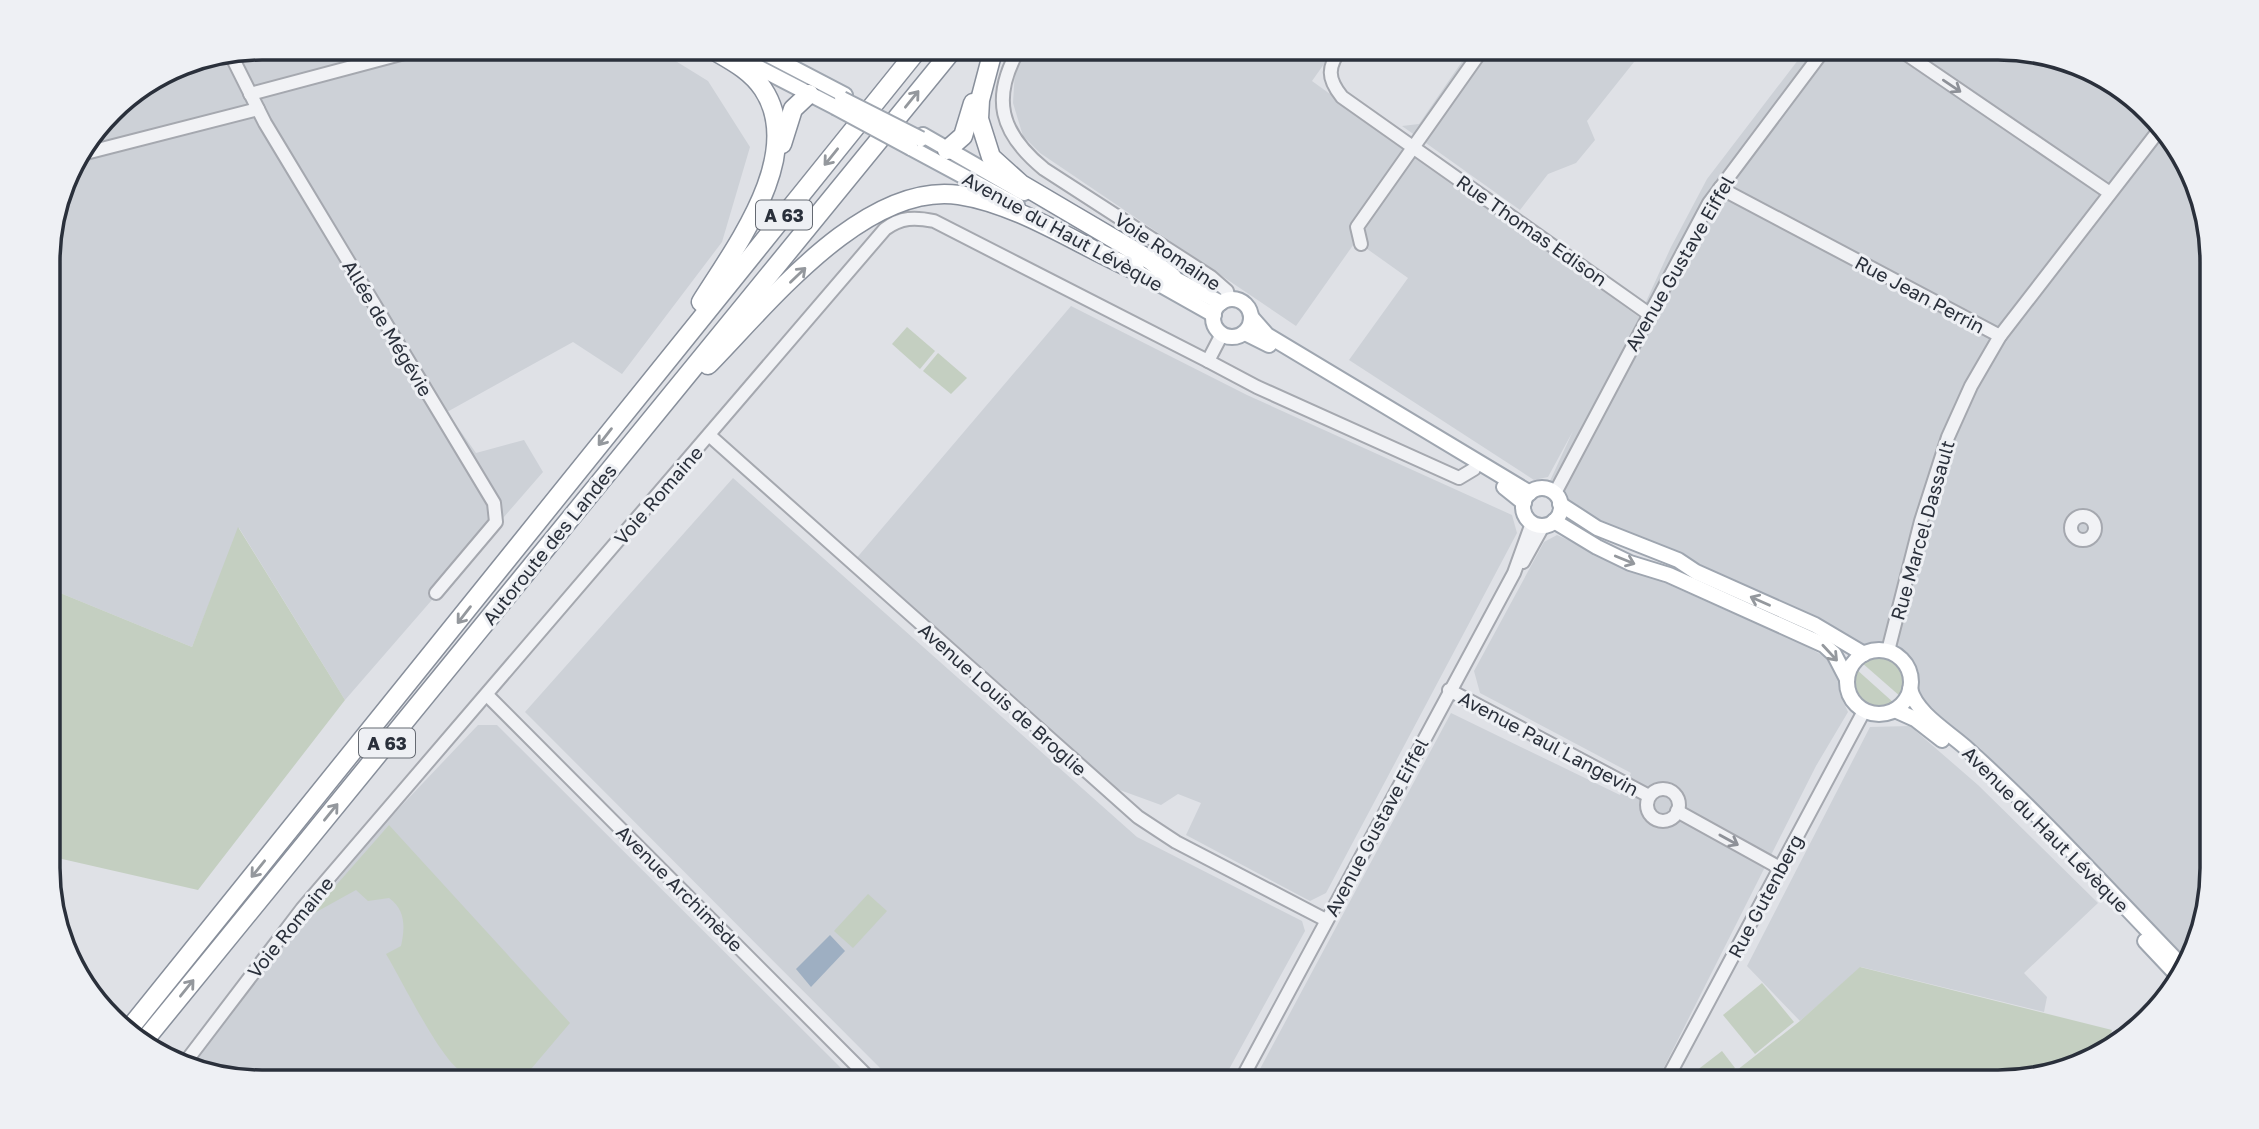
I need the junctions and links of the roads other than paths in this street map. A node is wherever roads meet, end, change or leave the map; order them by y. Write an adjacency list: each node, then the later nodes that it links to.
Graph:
1 (378, 60): 15 (street)
2 (728, 60): 24 (highway)
3 (745, 60): 16 (main road)
4 (774, 60): 17 (main road)
5 (909, 60): 37 (highway, Autoroute des Landes / A 63, one-way to 37)
6 (944, 60): 39 (highway, Autoroute des Landes / A 63, one-way to 6)
7 (989, 60): 21 (highway)
8 (991, 60): 29 (highway)
9 (1012, 60): 30 (street, Voie Romaine)
10 (1334, 60): 22 (street, Rue Thomas Edison)
11 (1475, 60): 22 (street)
12 (1816, 60): 25 (street, Avenue Gustave Eiffel)
13 (1915, 60): 26 (street, one-way to 26)
14 (234, 62): 15 (street, Allée de Mégévie)
15 (250, 94): 18 (street, Allée de Mégévie)
16 (813, 95): 17 (main road); 24 (highway)
17 (840, 101): 20 (main road, bridge)
18 (258, 109): 23 (street); 44 (street, Allée de Mégévie)
19 (2155, 136): 26 (street, Rue Jean Perrin)
20 (918, 142): 21 (main road, Avenue du Haut Lévèque); 28 (main road, Avenue du Haut Lévèque)
21 (943, 147): 29 (main road, Avenue du Haut Lévèque)
22 (1414, 147): 27 (street); 31 (street, Rue Thomas Edison)
23 (93, 151)
24 (773, 172): 37 (highway)
25 (1720, 188): 31 (street, Avenue Gustave Eiffel); 35 (street, Rue Jean Perrin)
26 (2110, 193): 35 (street, Rue Jean Perrin)
27 (1361, 244)
28 (1135, 270): 30 (main road, Avenue du Haut Lévèque); 39 (highway, one-way to 28)
29 (1172, 277): 30 (main road, Avenue du Haut Lévèque)
30 (1221, 306): 32 (main road); 34 (main road)
31 (1648, 314): 42 (street, Avenue Gustave Eiffel)
32 (1252, 318): 33 (main road); 41 (main road)
33 (1245, 333): 34 (main road); 40 (main road)
34 (1222, 334): 36 (street)
35 (2000, 337): 45 (street, Rue Marcel Dassault)
36 (1208, 361): 38 (street, Voie Romaine); 40 (street, Voie Romaine)
37 (648, 383): 59 (highway, Autoroute des Landes / A 63, one-way to 59)
38 (709, 435): 50 (street, Voie Romaine); 56 (street, Avenue Louis de Broglie)
39 (630, 445): 60 (highway, Autoroute des Landes / A 63, one-way to 39)
40 (1474, 469): 41 (main road)
41 (1527, 498): 42 (main road); 43 (main road)
42 (1558, 499): 43 (main road); 46 (main road, one-way to 42)
43 (1543, 523): 47 (main road, one-way to 47); 48 (street, Avenue Gustave Eiffel)
44 (436, 593)
45 (1888, 651): 46 (main road); 49 (main road)
46 (1864, 654): 47 (main road)
47 (1847, 679): 52 (main road)
48 (1449, 690): 53 (street, Avenue Paul Langevin); 56 (street, Avenue Gustave Eiffel)
49 (1910, 690): 51 (main road); 57 (main road, Avenue du Haut Lévèque)
50 (487, 695): 61 (street, Voie Romaine); 64 (street, Avenue Archimède)
51 (1895, 710): 52 (main road); 58 (main road, Avenue du Haut Lévèque)
52 (1864, 711): 55 (street, Rue Gutenberg)
53 (1649, 796): 54 (street, Avenue Paul Langevin); 54 (street, Avenue Paul Langevin)
54 (1678, 811): 55 (street, Avenue Paul Langevin, one-way to 55)
55 (1780, 869): 63 (street, Rue Gutenberg)
56 (1326, 920): 62 (street, Avenue Gustave Eiffel)
57 (2177, 960)
58 (2171, 969)
59 (134, 1023)
60 (149, 1035)
61 (190, 1056)
62 (1247, 1069)
63 (1672, 1069)
64 (861, 1070)

